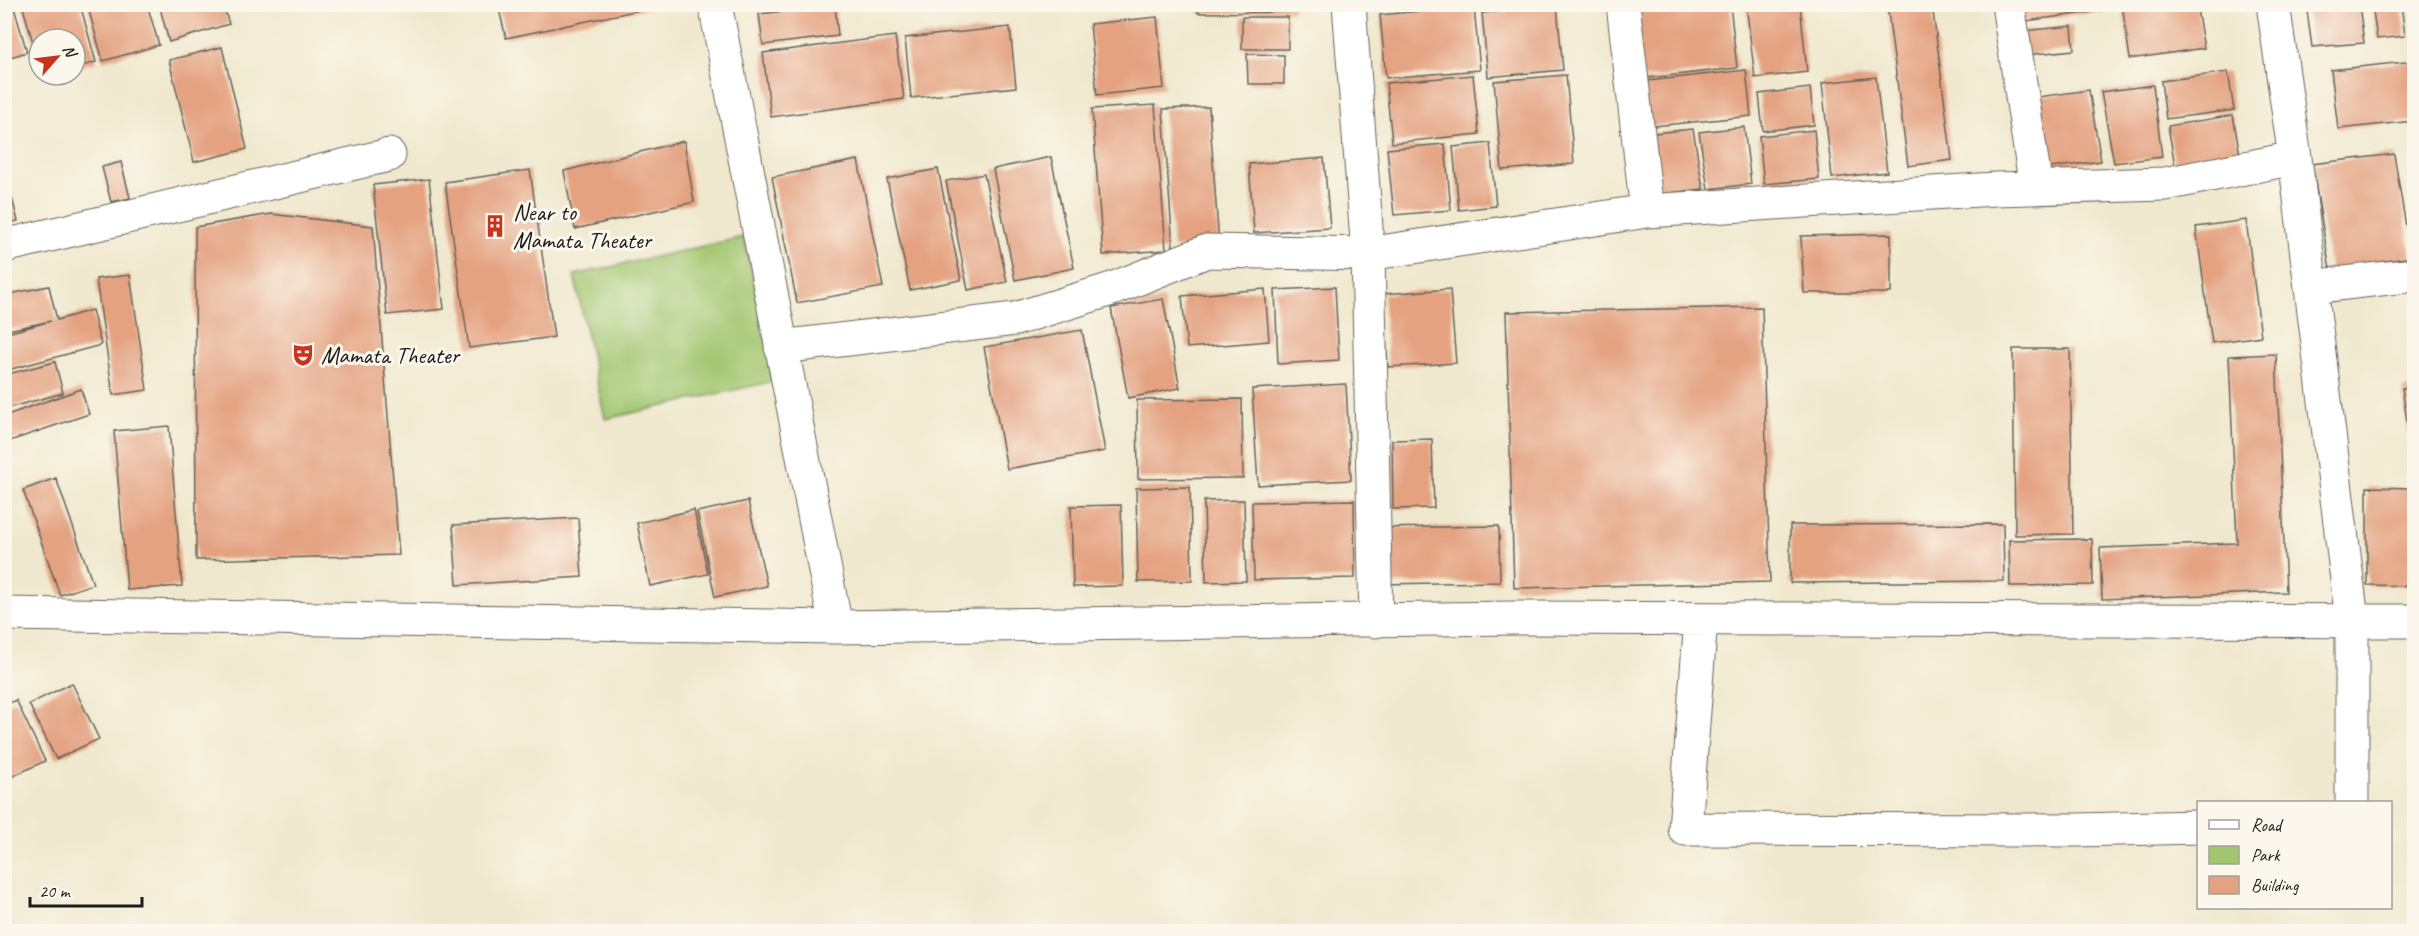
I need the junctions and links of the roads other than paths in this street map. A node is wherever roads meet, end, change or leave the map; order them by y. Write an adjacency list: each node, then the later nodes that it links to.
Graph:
1 (715, 4): 14 (street)
2 (1349, 4): 11 (street)
3 (1623, 4): 9 (street)
4 (2008, 4): 8 (street)
5 (2273, 4): 7 (street)
6 (389, 154): 10 (street)
7 (2295, 158): 8 (street); 13 (street)
8 (2036, 188): 9 (street)
9 (1647, 211): 11 (street)
10 (4, 246)
11 (1368, 254): 14 (street); 18 (street)
12 (2415, 275): 13 (street)
13 (2311, 286): 17 (street)
14 (781, 347): 20 (street)
15 (6, 604): 20 (street)
16 (1701, 619): 17 (street); 18 (street); 22 (street)
17 (2352, 620): 19 (street); 21 (street)
18 (1376, 621): 20 (street)
19 (2415, 621)
20 (836, 627)
21 (2352, 801)
22 (2197, 827)

